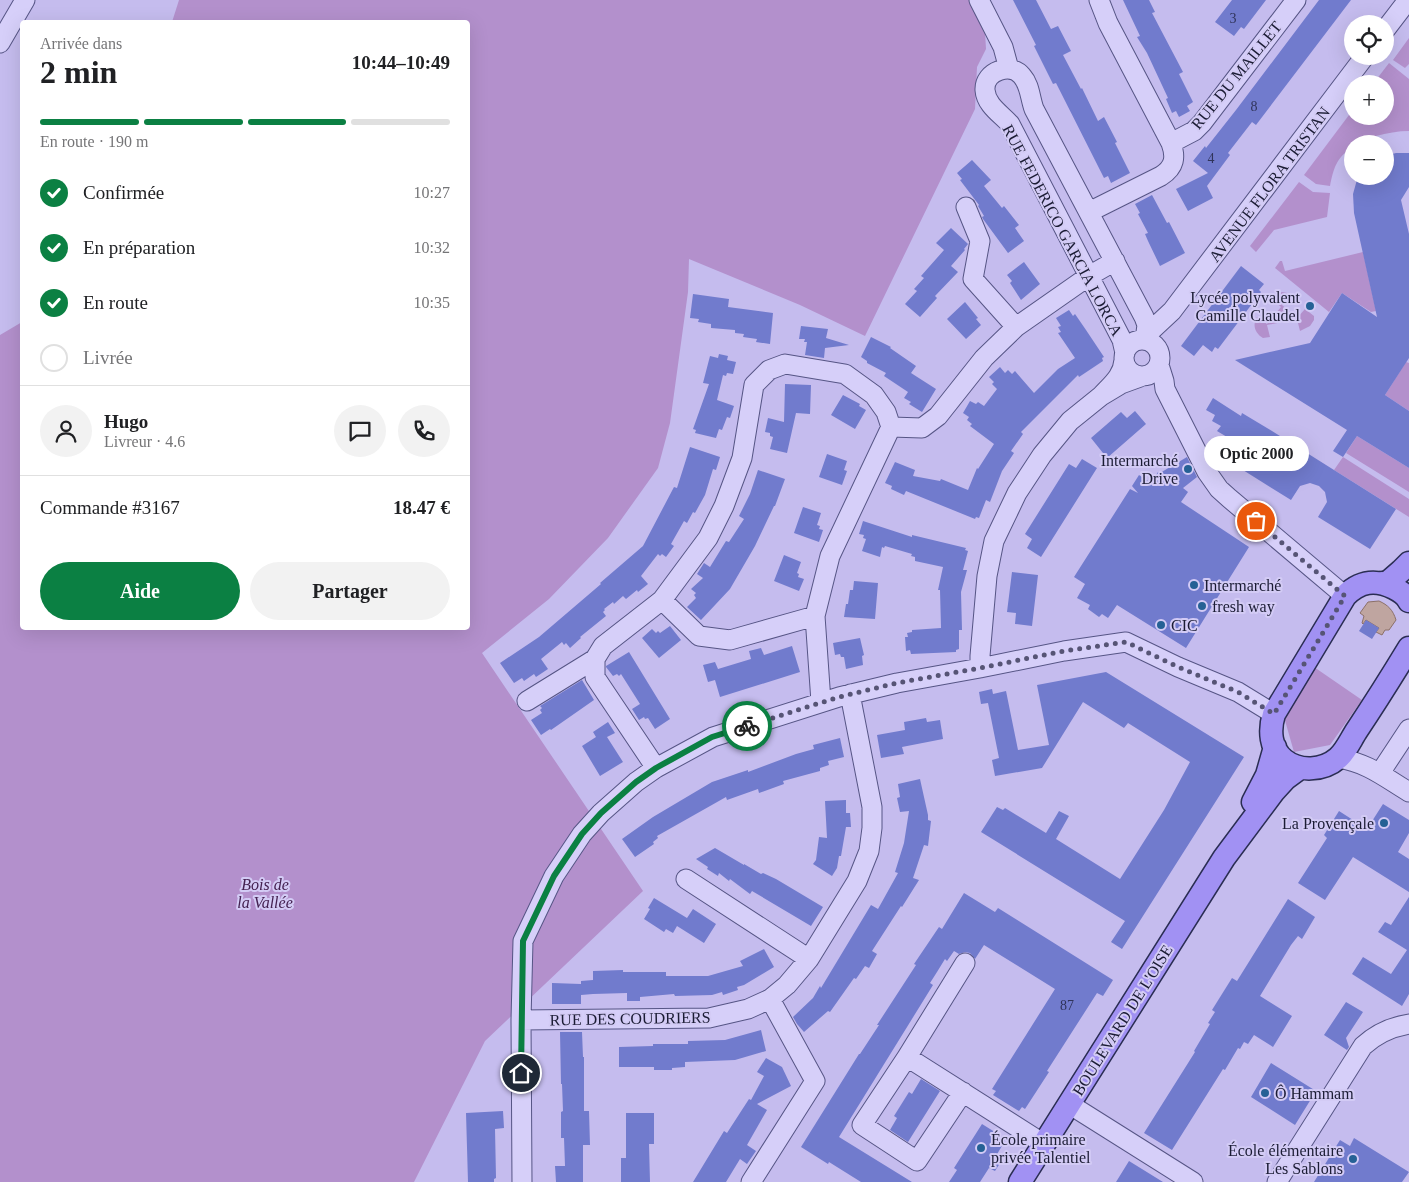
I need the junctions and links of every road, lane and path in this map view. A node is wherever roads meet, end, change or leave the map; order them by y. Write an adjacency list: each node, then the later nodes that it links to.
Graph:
1 (25, 0): 7 (street)
2 (979, 0): 9 (street)
3 (1099, 0): 10 (street)
4 (1296, 0): 10 (street, RUE DU MAILLET)
5 (1408, 0): 6 (street)
6 (1394, 18)
7 (0, 42)
8 (1358, 65): 15 (street, AVENUE FLORA TRISTAN)
9 (1009, 69): 12 (street, RUE FEDERICO GARCIA LORCA); 14 (street, RUE FEDERICO GARCIA LORCA)
10 (1171, 143): 12 (street)
11 (966, 207): 16 (street)
12 (1089, 212): 13 (street, RUE FEDERICO GARCIA LORCA)
13 (1115, 261): 14 (street); 17 (street, RUE FEDERICO GARCIA LORCA)
14 (1089, 276): 16 (street); 18 (street, RUE FEDERICO GARCIA LORCA)
15 (1170, 313): 17 (street, AVENUE FLORA TRISTAN); 17 (street, RUE FEDERICO GARCIA LORCA)
16 (1016, 327): 20 (street)
17 (1148, 350): 18 (street); 18 (street); 19 (street); 23 (street, RUE FEDERICO GARCIA LORCA)
18 (1125, 356): 19 (street)
19 (1101, 396): 29 (street)
20 (891, 427): 24 (street); 26 (street)
21 (1409, 563): 22 (main road)
22 (1382, 583): 23 (main road); 25 (main road)
23 (1345, 596): 33 (main road)
24 (662, 600): 26 (street); 28 (street)
25 (1409, 601)
26 (815, 616): 32 (street)
27 (1409, 648): 36 (main road)
28 (595, 659): 31 (street); 37 (street)
29 (980, 668): 30 (street); 33 (street)
30 (850, 694): 32 (street); 43 (street, RUE DES COUDRIERS)
31 (527, 701)
32 (821, 702): 37 (street)
33 (1274, 714): 35 (main road)
34 (1409, 729): 39 (street)
35 (1275, 747): 38 (main road); 41 (main road, BOULEVARD DE L'OISE)
36 (1338, 758): 38 (main road); 39 (street)
37 (656, 768): 46 (street)
38 (1300, 768): 41 (main road, BOULEVARD DE L'OISE)
39 (1380, 773): 40 (street)
40 (1409, 792)
41 (1224, 858): 50 (main road, BOULEVARD DE L'OISE)
42 (686, 879): 43 (street)
43 (809, 959): 45 (street, RUE DES COUDRIERS)
44 (965, 963): 48 (street)
45 (770, 999): 46 (street, RUE DES COUDRIERS); 53 (street)
46 (521, 1020): 52 (street)
47 (1409, 1024): 56 (street)
48 (907, 1057): 49 (street); 49 (street)
49 (963, 1092): 51 (street)
50 (1069, 1104): 51 (main road, BOULEVARD DE L'OISE); 55 (street)
51 (1044, 1144): 54 (main road, BOULEVARD DE L'OISE)
52 (522, 1182)
53 (751, 1182)
54 (1020, 1182)
55 (1193, 1182)
56 (1277, 1182)

